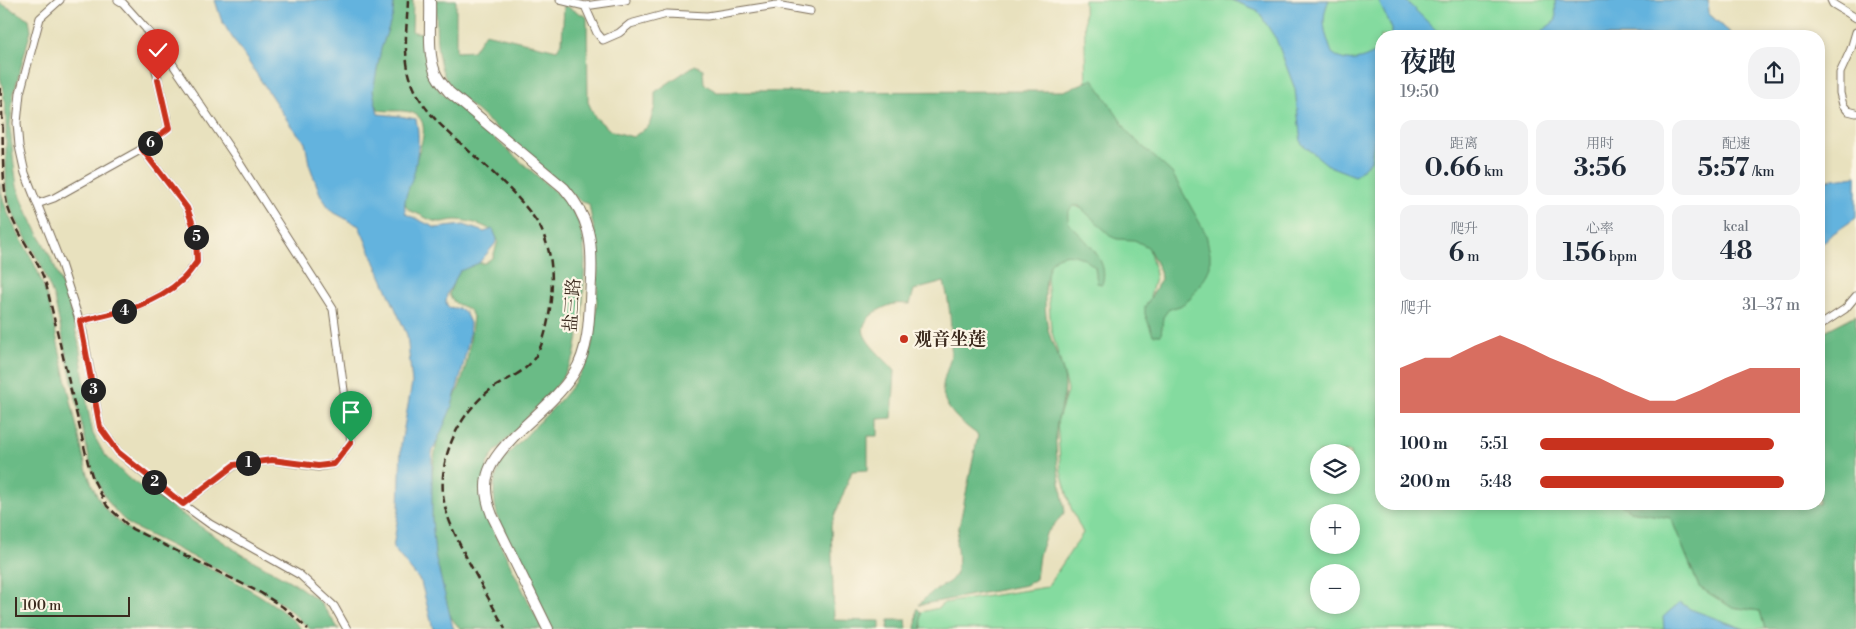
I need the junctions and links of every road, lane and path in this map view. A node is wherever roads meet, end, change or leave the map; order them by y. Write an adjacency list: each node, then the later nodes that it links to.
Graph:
1 (60, 0): 14 (street)
2 (118, 0): 10 (street)
3 (430, 0): 20 (main road, 盐三路)
4 (560, 0): 7 (street)
5 (626, 0): 7 (street)
6 (1831, 0): 9 (street)
7 (585, 6): 8 (street)
8 (810, 11)
9 (1856, 18)
10 (146, 29): 13 (street); 18 (street)
11 (1856, 32): 12 (street)
12 (1856, 113)
13 (142, 149): 14 (street); 16 (street)
14 (37, 204): 16 (street)
15 (1856, 296): 17 (street)
16 (80, 321): 18 (street)
17 (1825, 322)
18 (183, 504): 19 (street)
19 (347, 629)
20 (548, 629)

